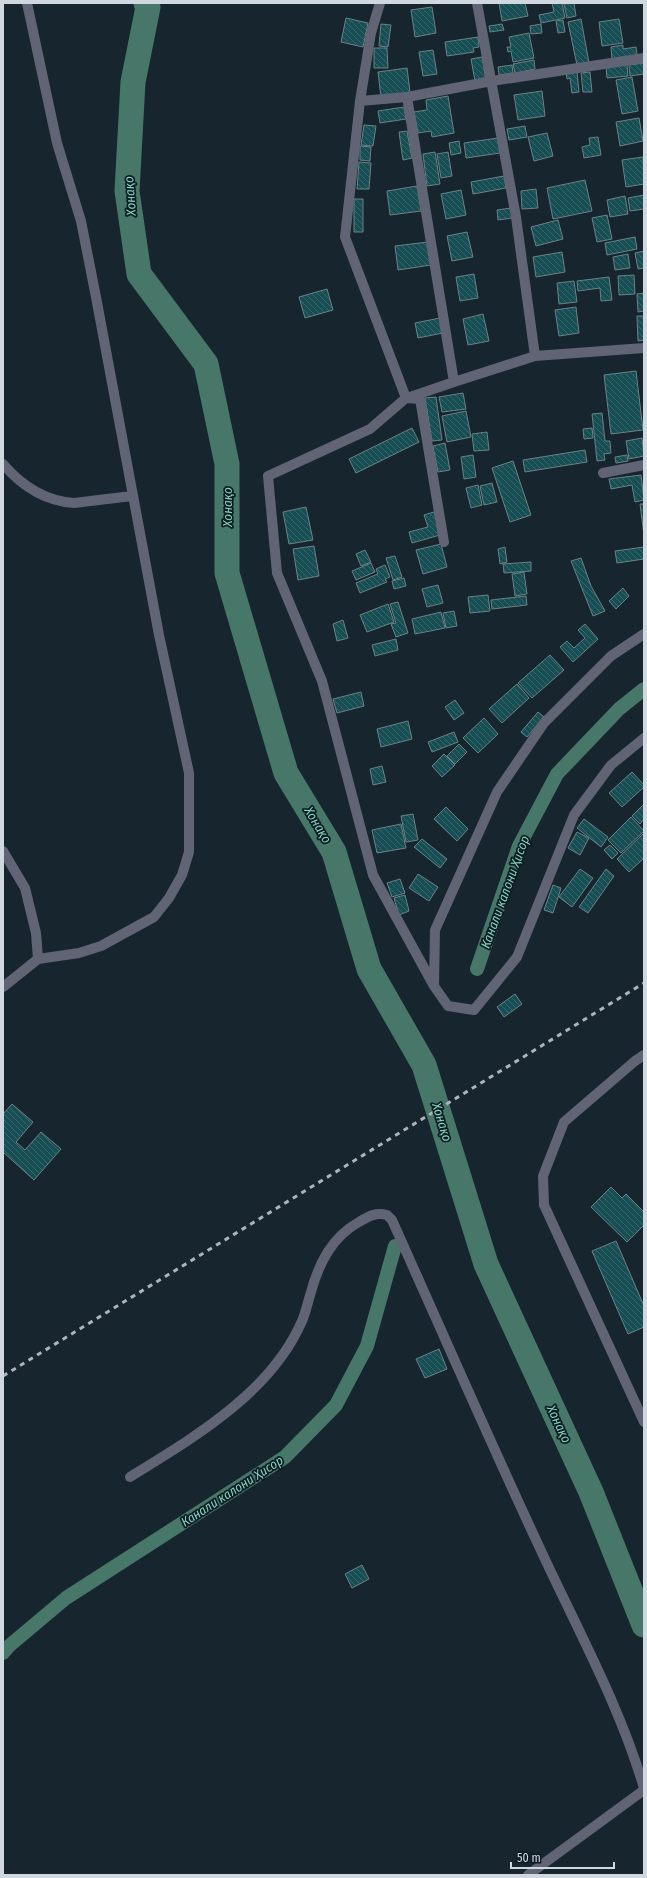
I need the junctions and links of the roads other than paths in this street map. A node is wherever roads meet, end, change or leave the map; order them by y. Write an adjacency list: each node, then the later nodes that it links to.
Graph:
1 (27, 3): 15 (street)
2 (380, 3): 7 (street)
3 (477, 3): 5 (street)
4 (644, 58): 5 (street)
5 (492, 81): 6 (street); 9 (street)
6 (407, 97): 7 (street); 10 (street)
7 (360, 101): 11 (street)
8 (644, 348): 9 (street)
9 (535, 356): 10 (street)
10 (454, 382): 11 (street)
11 (406, 398): 16 (street); 21 (street)
12 (3, 464): 15 (street)
13 (644, 465): 14 (street)
14 (603, 473)
15 (132, 496): 20 (street)
16 (444, 542)
17 (644, 634): 21 (street)
18 (644, 738): 21 (street)
19 (3, 851): 20 (street)
20 (38, 959): 22 (street)
21 (434, 986)
22 (3, 987)
23 (644, 1055): 24 (street)
24 (644, 1422)
25 (130, 1477): 26 (street)
26 (644, 1789): 27 (street)
27 (528, 1875)

